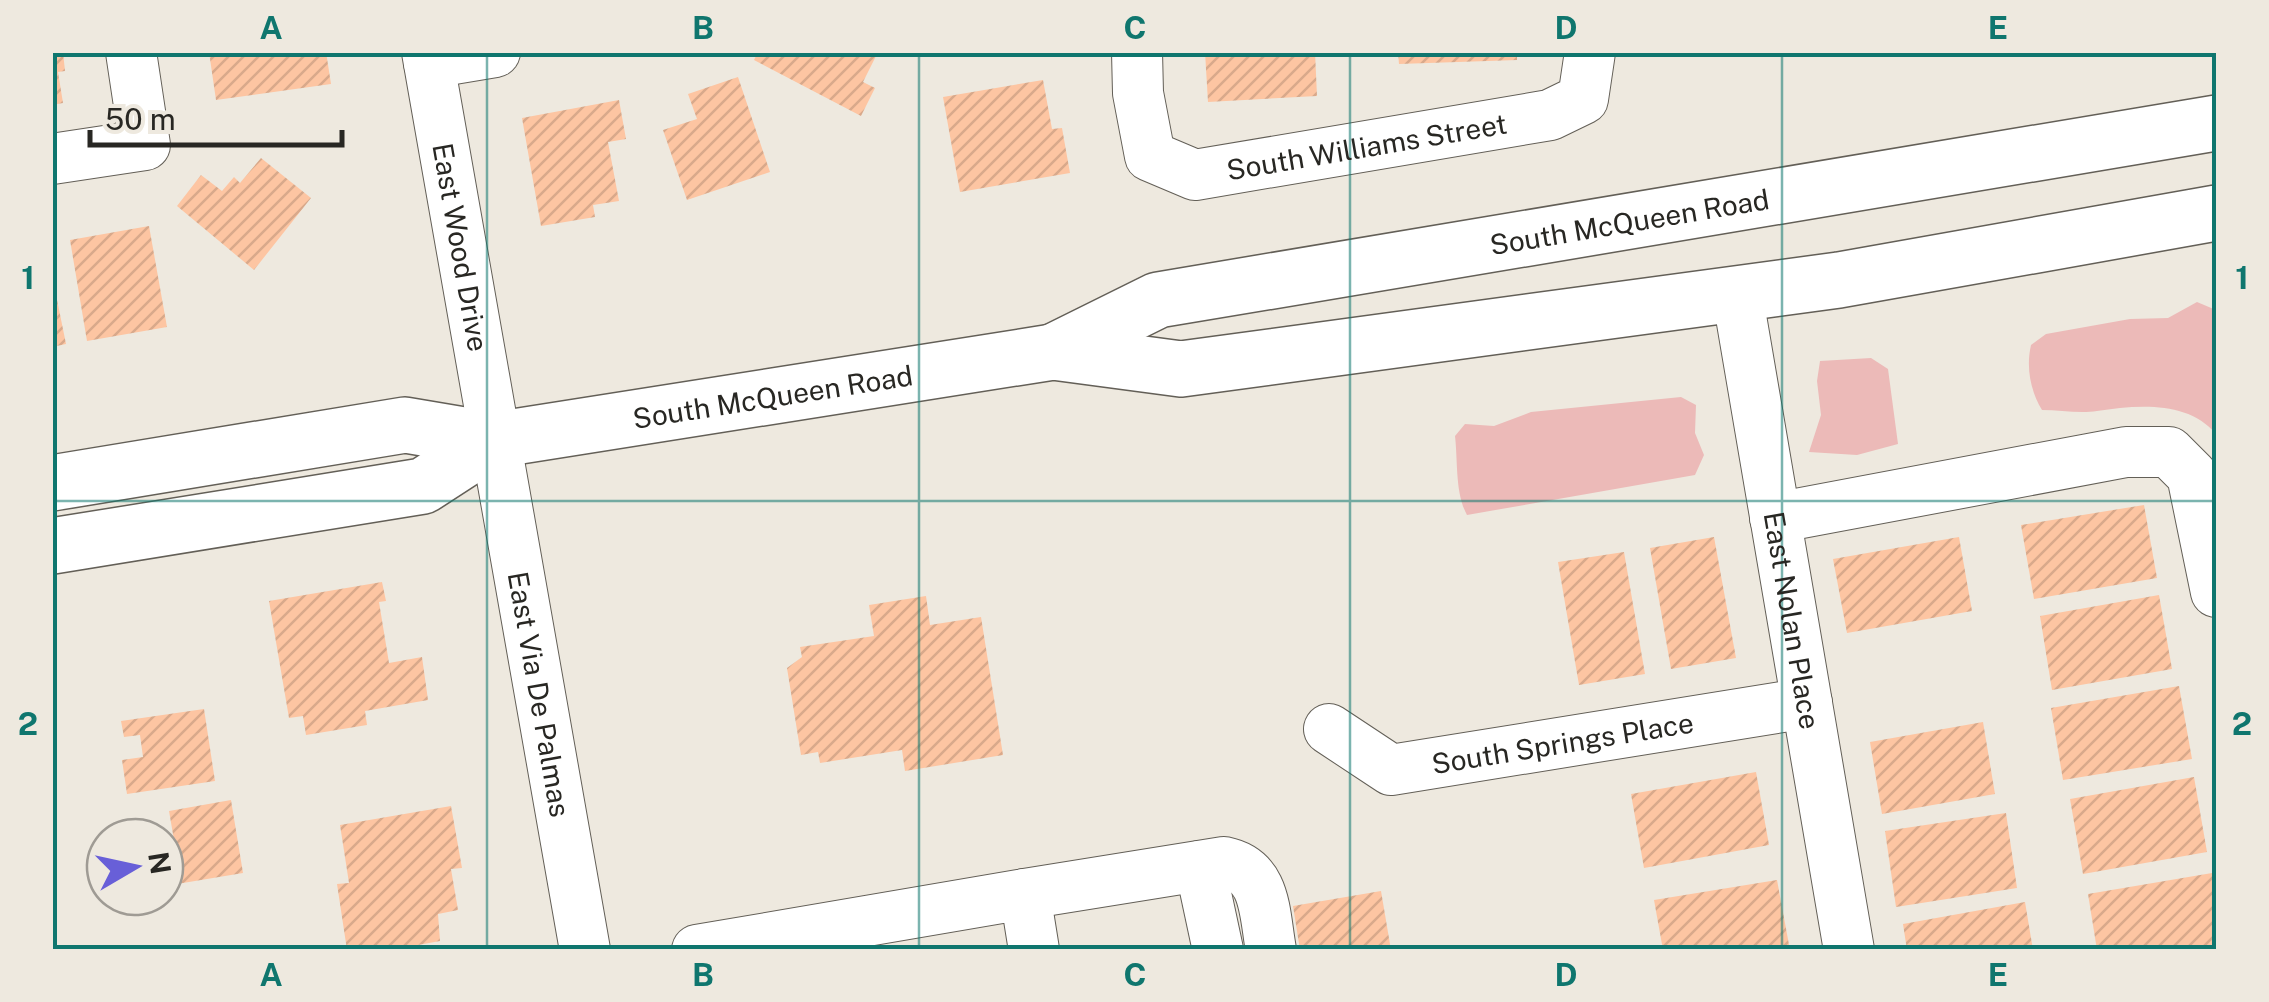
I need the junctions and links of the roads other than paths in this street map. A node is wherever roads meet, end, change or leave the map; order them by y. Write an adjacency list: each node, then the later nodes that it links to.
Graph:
1 (132, 52): 7 (street)
2 (495, 52): 4 (street)
3 (1137, 52): 5 (street, South Williams Street)
4 (428, 58): 11 (street, East Wood Drive)
5 (1587, 76)
6 (2216, 123): 10 (main road, South McQueen Road)
7 (52, 159)
8 (2216, 213): 9 (main road, South McQueen Road)
9 (1737, 293): 10 (main road, South McQueen Road); 13 (street, East Nolan Place)
10 (1053, 352): 11 (main road, South McQueen Road)
11 (494, 440): 12 (main road, South McQueen Road); 14 (main road, South McQueen Road); 21 (street, East Via De Palmas)
12 (52, 483)
13 (1775, 518): 15 (street); 16 (street, East Nolan Place)
14 (52, 546)
15 (2216, 592)
16 (1807, 703): 17 (street, South Springs Place); 27 (street, East Nolan Place)
17 (1329, 729)
18 (1200, 866): 19 (street); 25 (street); 26 (street)
19 (1025, 894): 20 (street); 24 (street)
20 (887, 918): 22 (street); 23 (street)
21 (585, 950)
22 (697, 950)
23 (831, 950)
24 (1034, 950)
25 (1218, 950)
26 (1272, 950)
27 (1849, 950)

